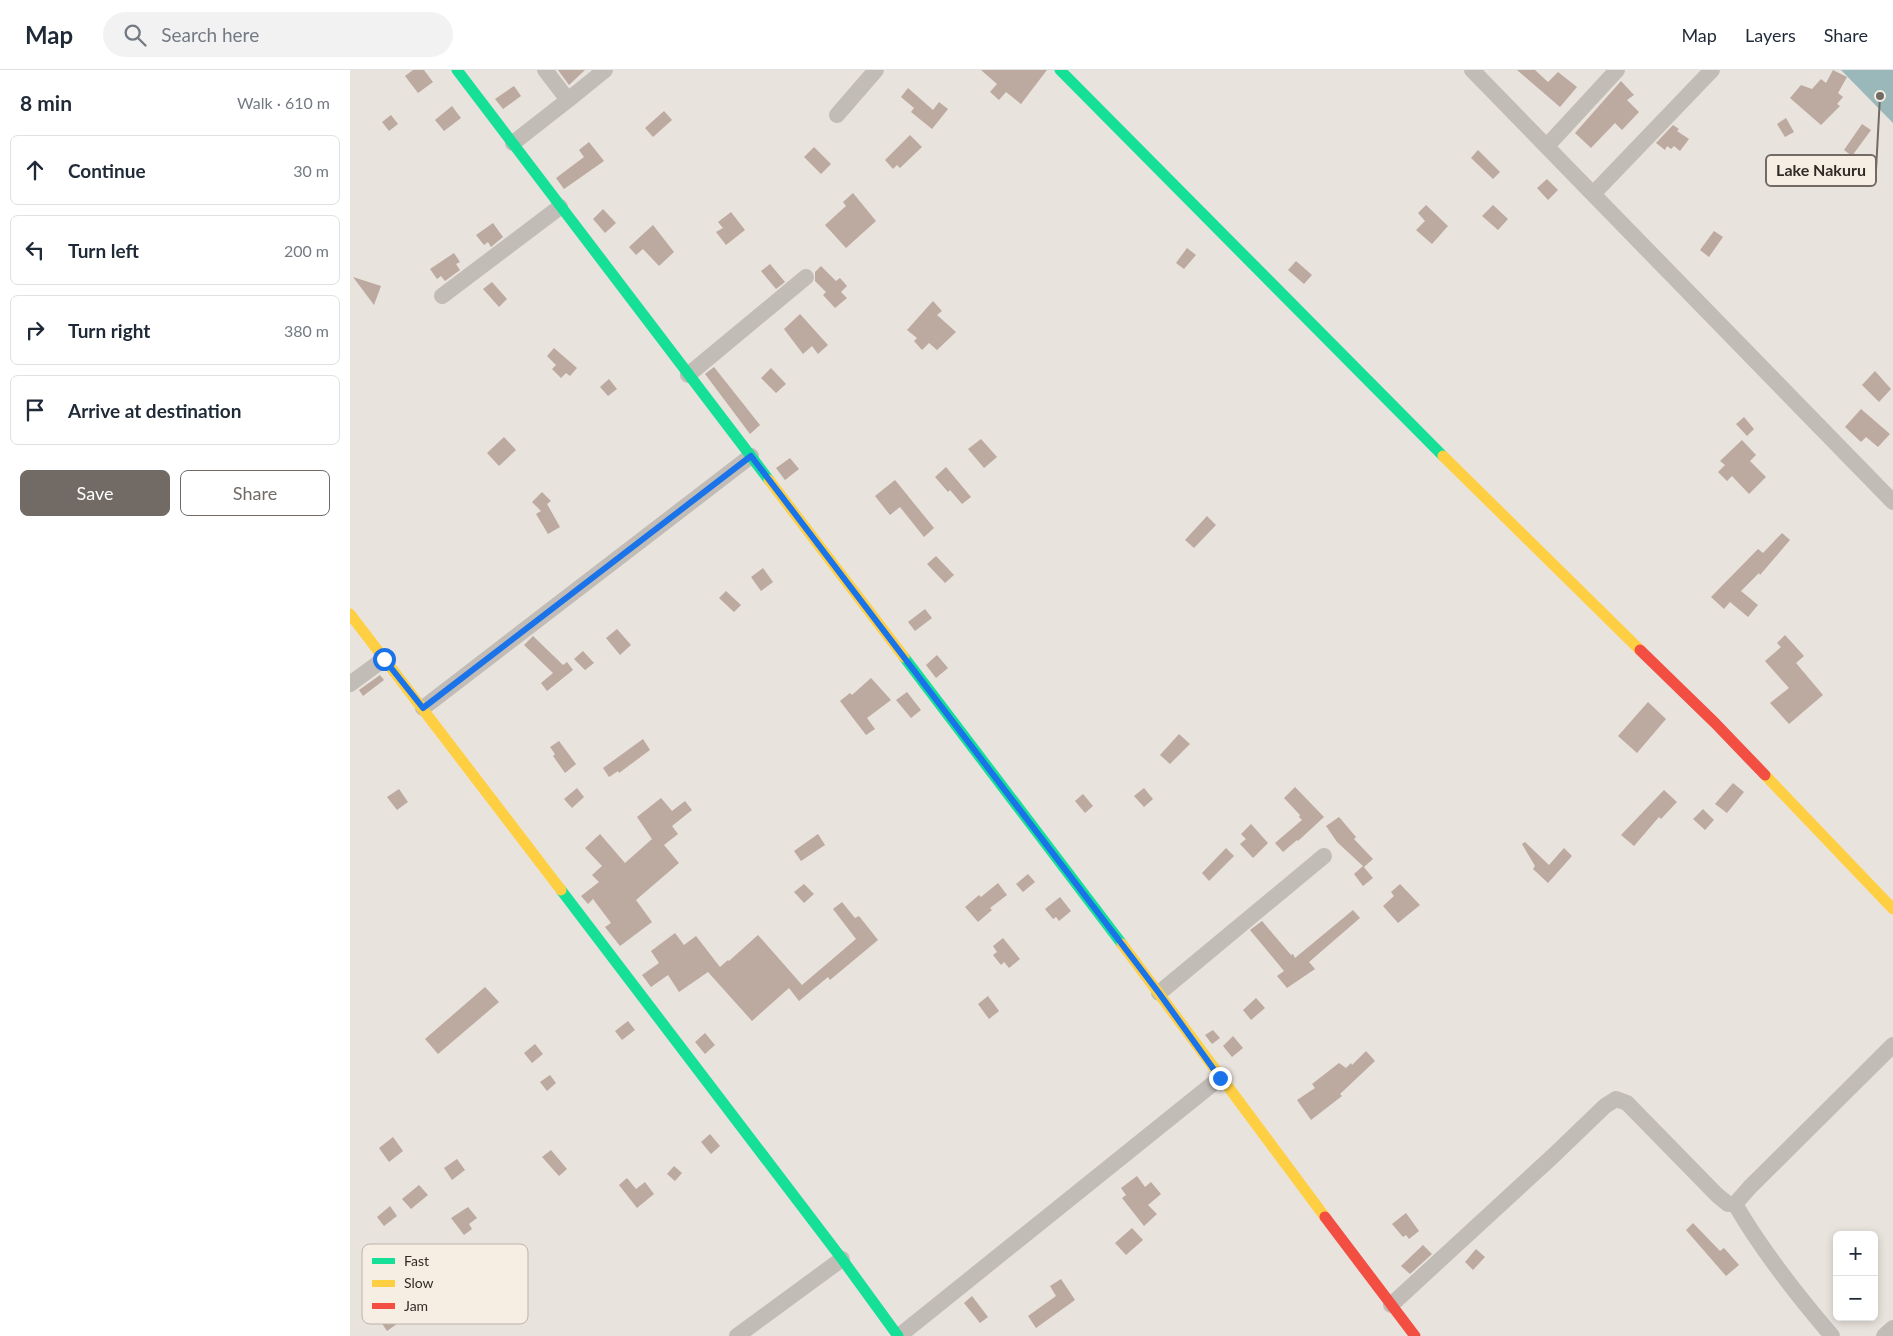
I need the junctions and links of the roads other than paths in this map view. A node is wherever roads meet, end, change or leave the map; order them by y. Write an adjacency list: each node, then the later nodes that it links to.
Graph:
1 (457, 70): 11 (street)
2 (545, 70): 9 (street)
3 (605, 70): 9 (street)
4 (876, 70): 10 (street)
5 (1060, 70): 25 (street)
6 (1472, 70): 12 (street)
7 (1617, 70): 12 (street)
8 (1712, 70): 13 (street)
9 (568, 100): 11 (street)
10 (836, 116)
11 (513, 143): 14 (street)
12 (1547, 146): 13 (street)
13 (1593, 194): 19 (street)
14 (560, 207): 16 (street); 17 (street)
15 (806, 277): 17 (street)
16 (442, 296)
17 (688, 375): 18 (street)
18 (751, 456): 23 (street); 26 (street)
19 (1893, 502)
20 (350, 614): 21 (street)
21 (384, 659): 22 (street); 23 (street)
22 (350, 684)
23 (423, 708): 30 (street)
24 (1324, 856): 26 (street)
25 (1893, 908)
26 (1159, 993): 28 (street)
27 (1893, 1045): 29 (street)
28 (1220, 1078): 31 (street); 34 (street)
29 (1735, 1204): 31 (street); 36 (street)
30 (842, 1259): 33 (street); 34 (street)
31 (1391, 1305): 35 (street)
32 (1893, 1328): 37 (street)
33 (736, 1336)
34 (899, 1336)
35 (1415, 1336)
36 (1832, 1336)
37 (1884, 1336)

